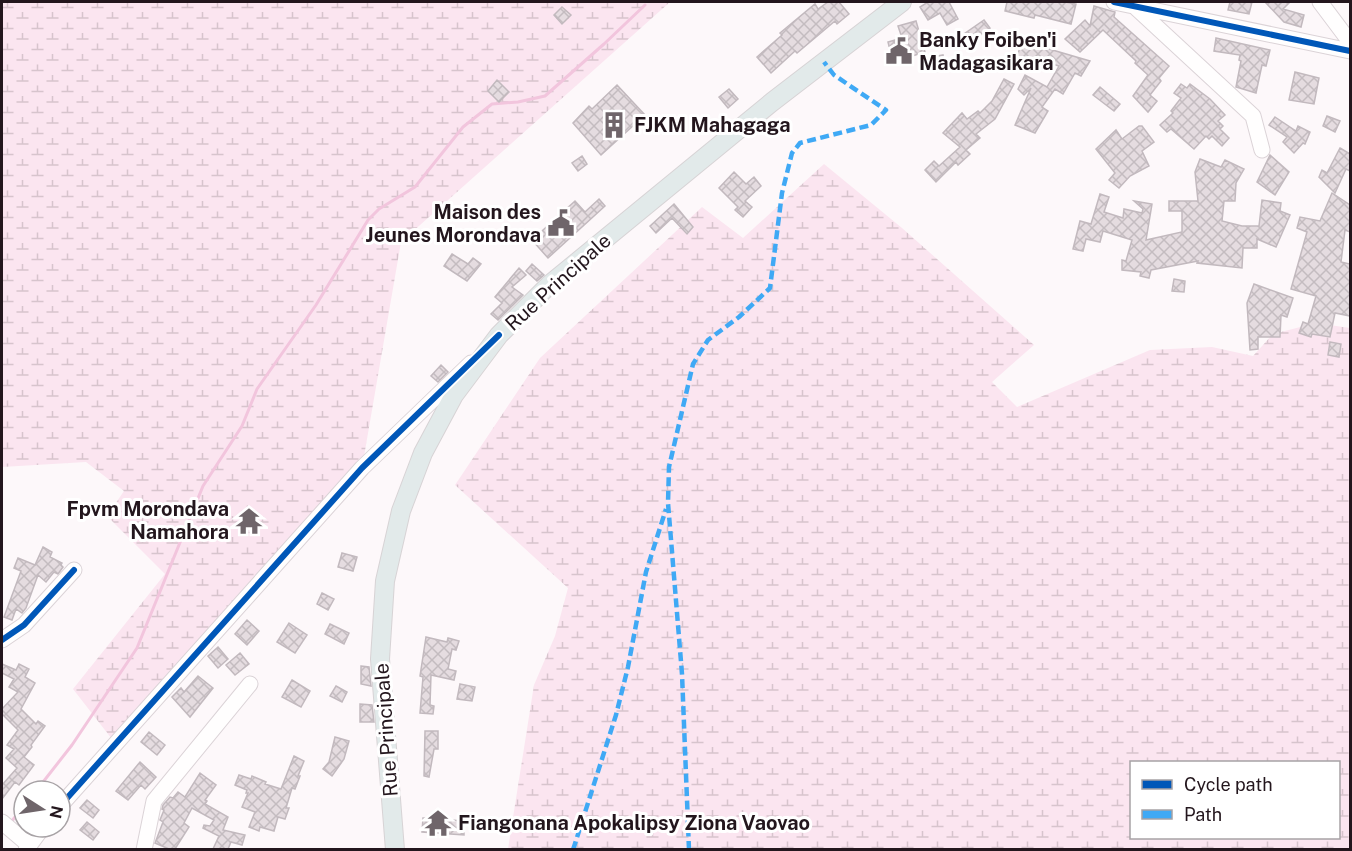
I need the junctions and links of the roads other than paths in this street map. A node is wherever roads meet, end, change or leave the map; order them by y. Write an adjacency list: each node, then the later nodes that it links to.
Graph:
1 (898, 2): 8 (main road, Rue Principale)
2 (1114, 2): 4 (street)
3 (1320, 2): 5 (street)
4 (1133, 5): 6 (street); 7 (street)
5 (1350, 42)
6 (1350, 51)
7 (1262, 150)
8 (499, 336): 12 (street); 16 (main road, Rue Principale)
9 (74, 570): 10 (street)
10 (2, 640)
11 (250, 684): 15 (street)
12 (72, 793)
13 (2, 822): 14 (street)
14 (28, 847)
15 (144, 849)
16 (395, 849)

